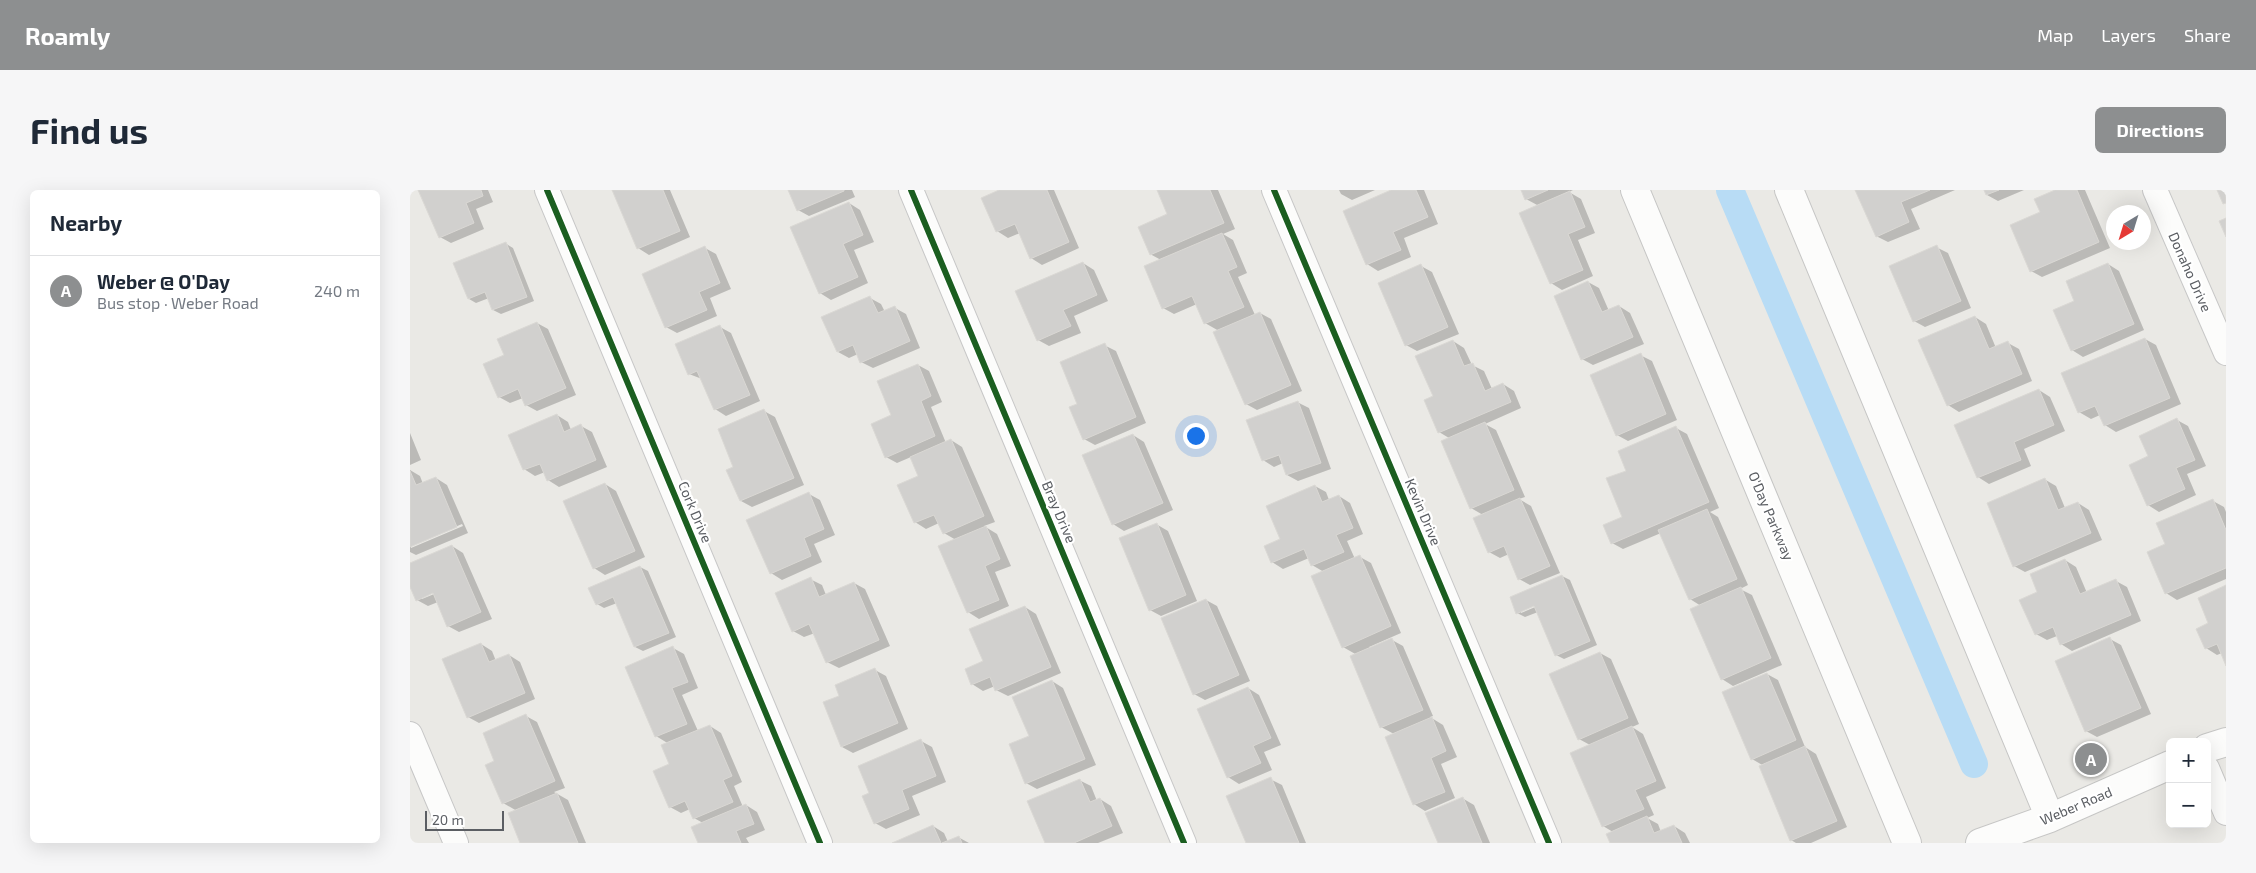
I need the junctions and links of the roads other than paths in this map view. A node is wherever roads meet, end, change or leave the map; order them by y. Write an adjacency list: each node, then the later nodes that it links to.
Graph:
1 (547, 190): 16 (street, Cork Drive)
2 (911, 190): 17 (street, Bray Drive)
3 (1274, 190): 18 (street, Kevin Drive)
4 (1635, 190): 19 (street, O'Day Parkway)
5 (1789, 190): 14 (street)
6 (2154, 190): 7 (street, Donaho Drive)
7 (2226, 353)
8 (410, 734): 15 (street)
9 (2226, 742): 10 (street)
10 (2211, 747)
11 (2166, 767): 14 (street, Weber Road)
12 (2211, 777): 13 (street)
13 (2226, 813)
14 (2050, 818): 20 (street, Weber Road)
15 (456, 843)
16 (820, 843)
17 (1184, 843)
18 (1549, 843)
19 (1907, 843)
20 (1980, 843)

